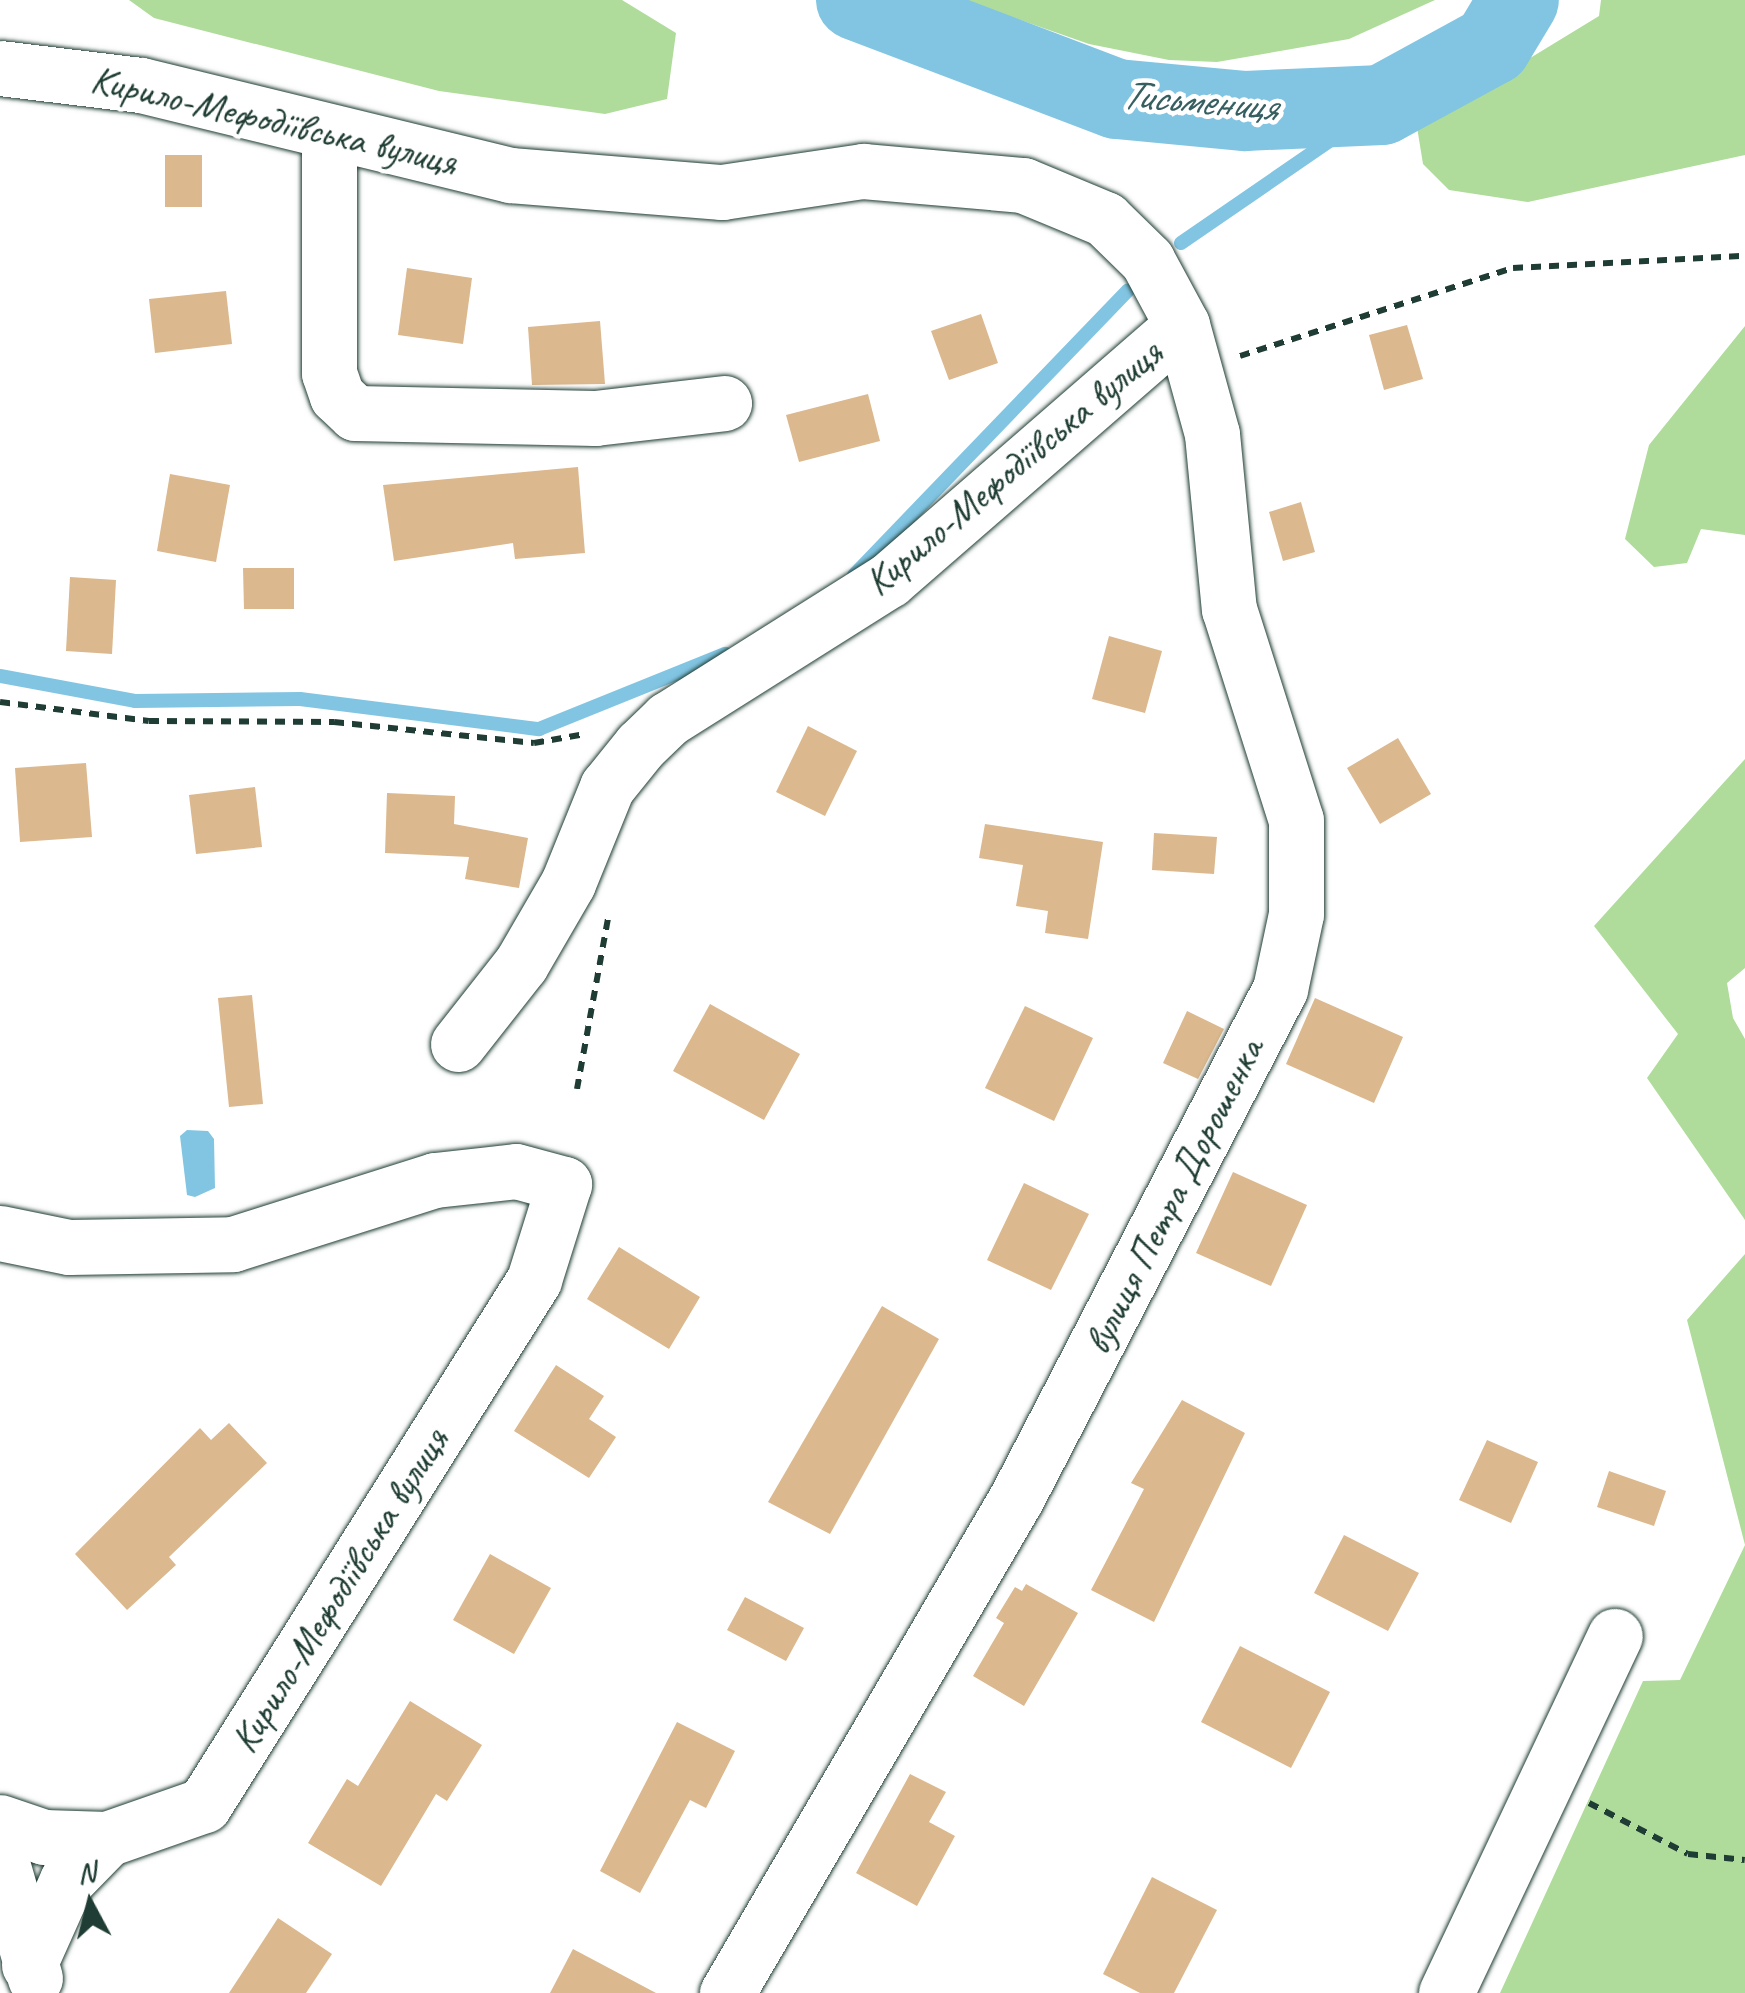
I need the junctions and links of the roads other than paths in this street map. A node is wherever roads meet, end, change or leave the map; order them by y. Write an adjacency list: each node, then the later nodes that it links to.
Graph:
1 (0, 68): 2 (street, Кирило-Мефодіївська вулиця)
2 (329, 133): 3 (street, Кирило-Мефодіївська вулиця); 4 (street)
3 (1188, 346): 5 (street, Кирило-Мефодіївська вулиця); 12 (street, вулиця Петра Дорошенка)
4 (724, 403)
5 (458, 1044)
6 (0, 1233): 9 (street, Кирило-Мефодіївська вулиця)
7 (1615, 1636): 13 (street)
8 (0, 1822): 9 (street, Кирило-Мефодіївська вулиця)
9 (107, 1839): 11 (street)
10 (0, 1856): 11 (street)
11 (36, 1979)
12 (727, 1993)
13 (1446, 1993)

